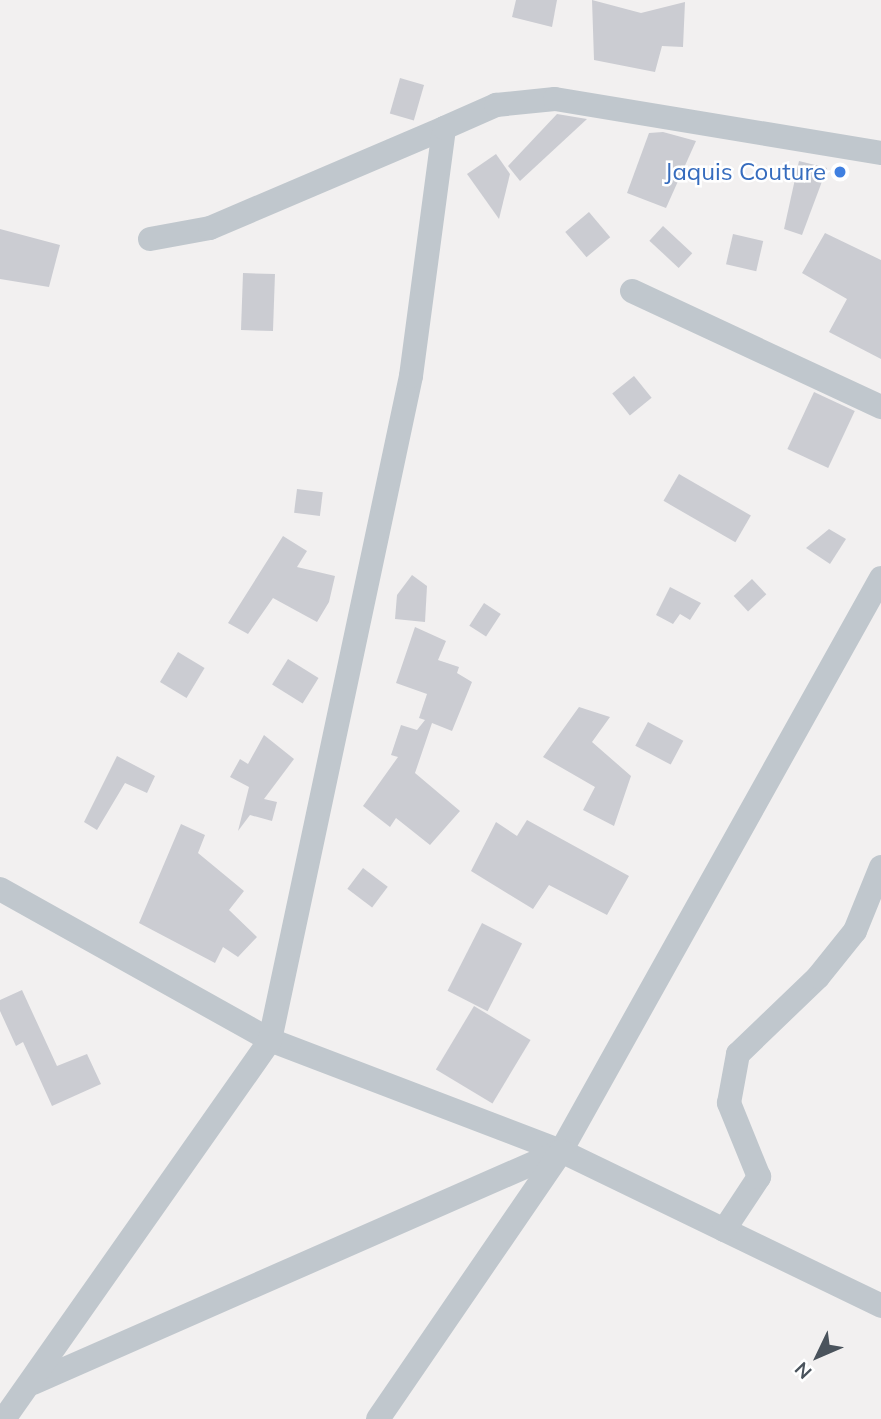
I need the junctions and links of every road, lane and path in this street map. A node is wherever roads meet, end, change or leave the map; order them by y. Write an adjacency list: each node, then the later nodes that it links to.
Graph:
1 (444, 128): 2 (street); 3 (street); 9 (street)
2 (879, 144)
3 (150, 239)
4 (632, 291): 5 (street)
5 (881, 407)
6 (881, 578): 10 (street)
7 (881, 867): 11 (street)
8 (0, 889): 9 (street)
9 (270, 1040): 10 (street); 13 (street)
10 (561, 1151): 11 (street); 13 (street); 16 (street)
11 (724, 1230): 12 (street)
12 (881, 1306)
13 (32, 1384): 14 (street); 15 (street)
14 (0, 1398)
15 (4, 1419)
16 (378, 1419)

